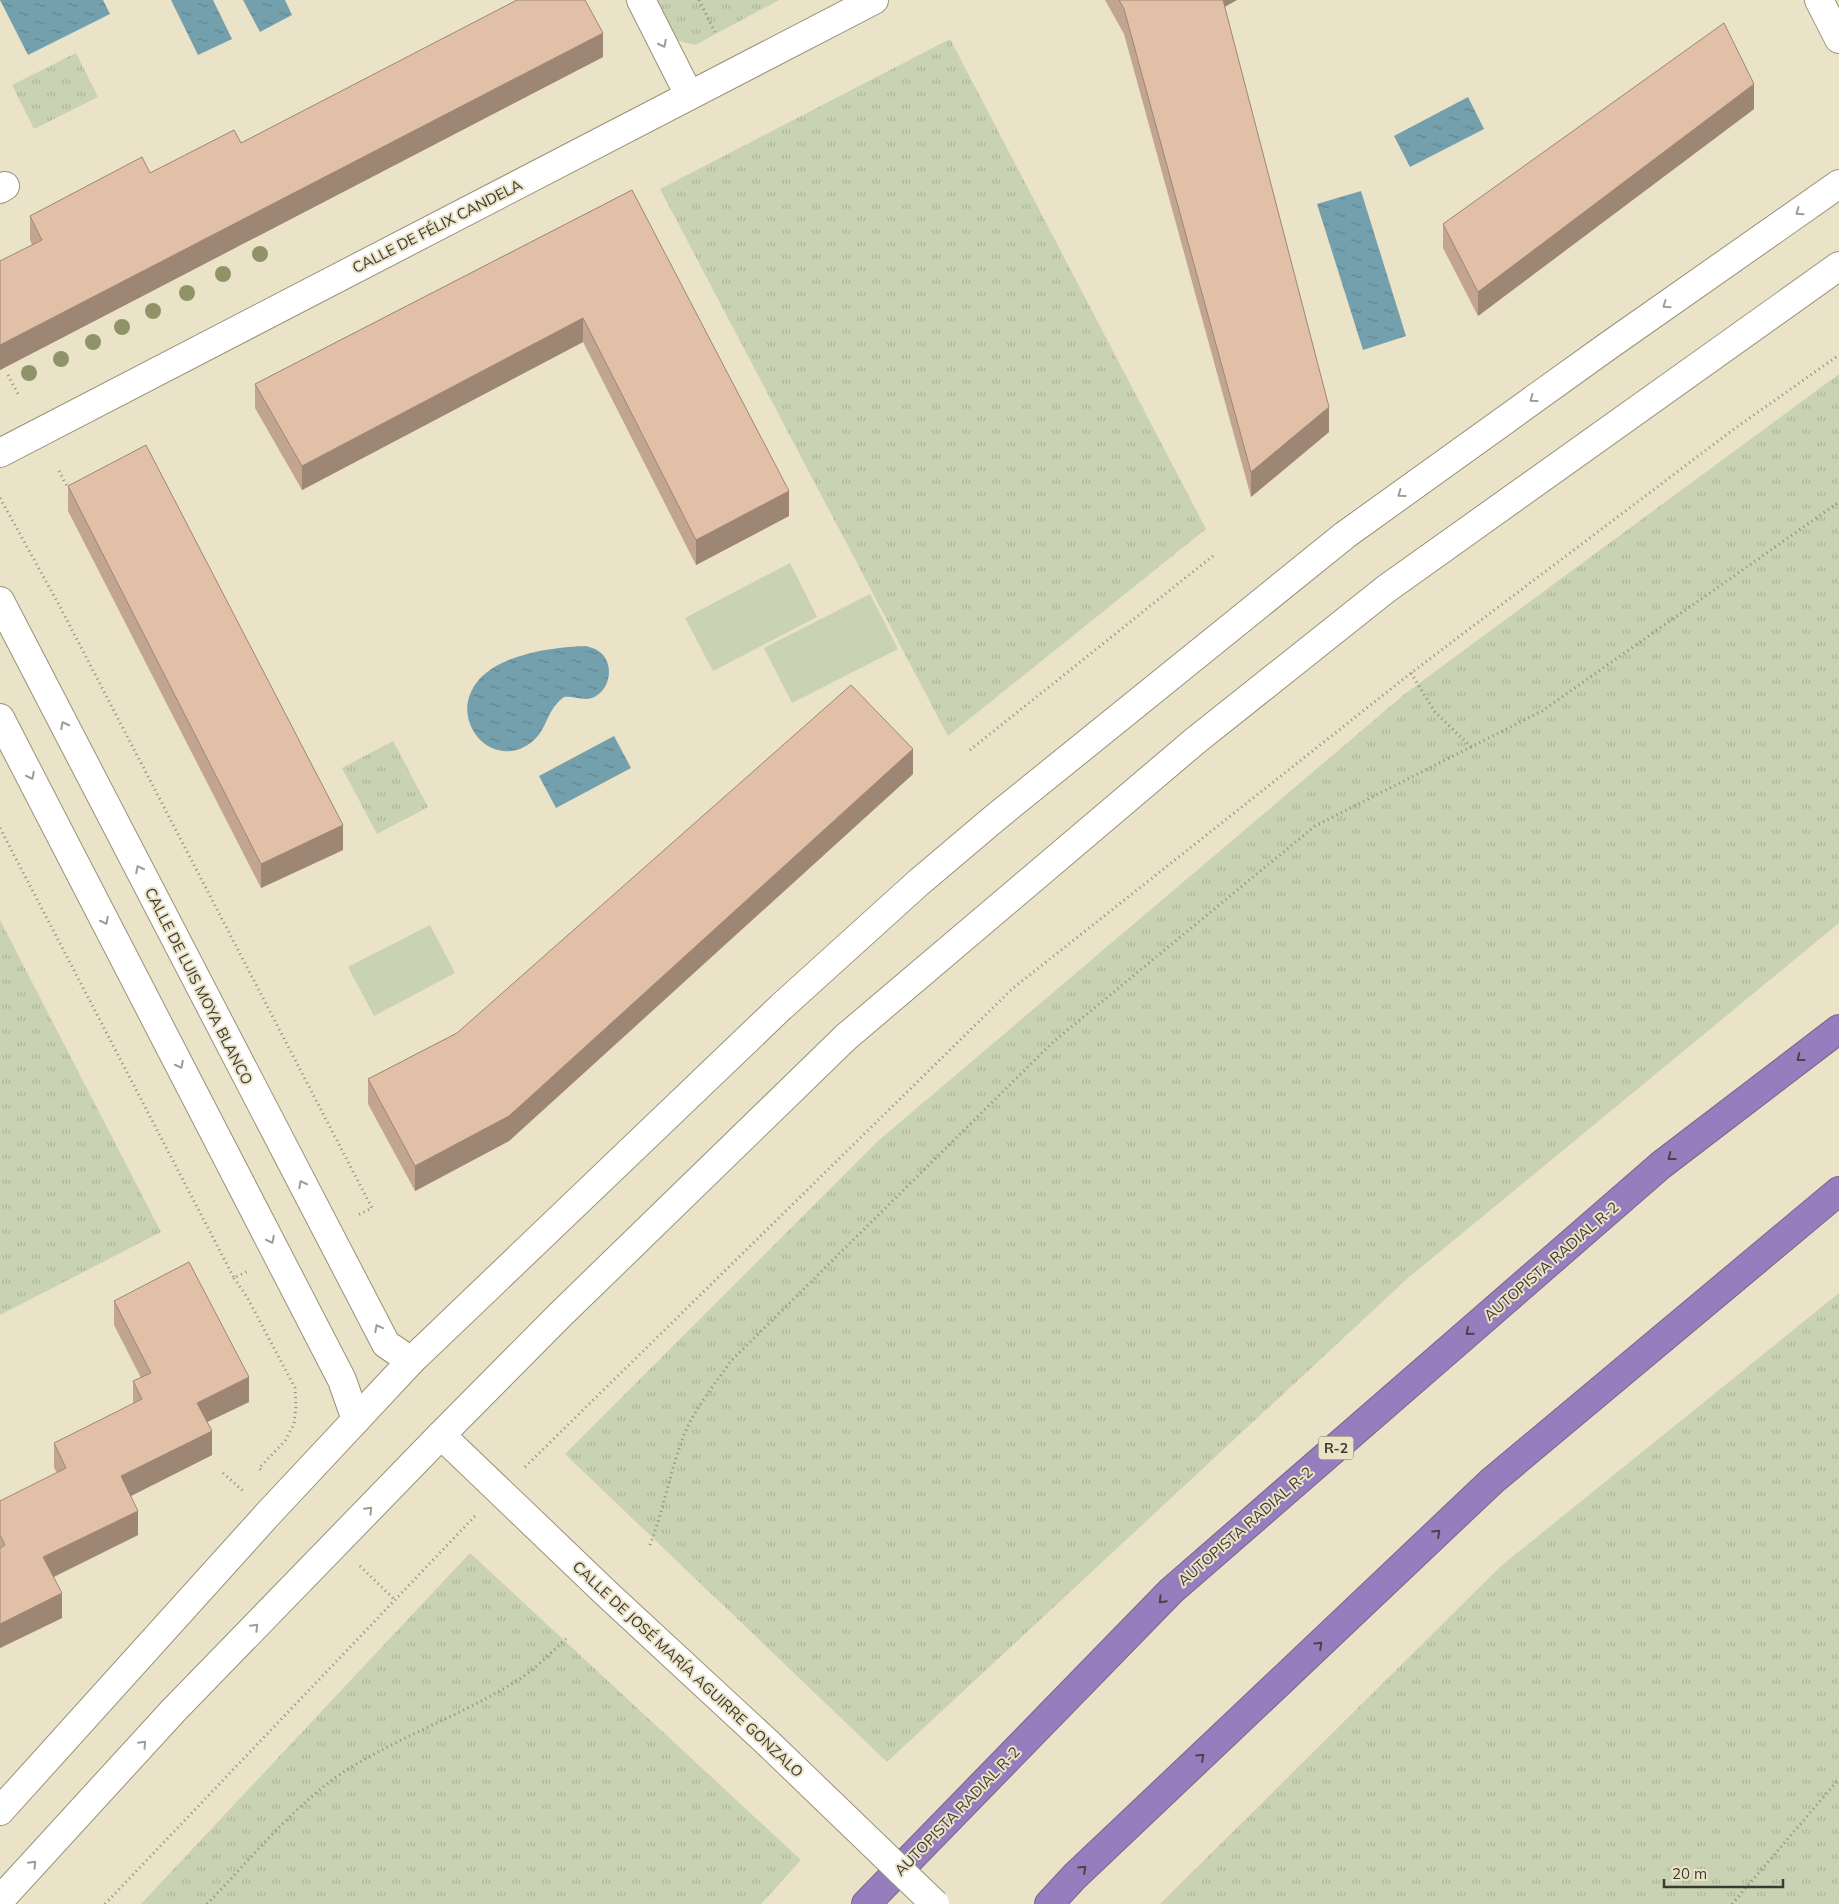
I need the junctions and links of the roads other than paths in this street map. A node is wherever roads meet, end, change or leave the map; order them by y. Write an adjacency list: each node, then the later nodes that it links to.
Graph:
1 (641, 0): 5 (street, one-way to 5)
2 (1819, 0): 4 (street)
3 (870, 1): 5 (street, CALLE DE FÉLIX CANDELA)
4 (1839, 39)
5 (689, 95): 8 (street, CALLE DE FÉLIX CANDELA)
6 (1839, 184): 13 (street, one-way to 13)
7 (1839, 266): 15 (street)
8 (0, 453)
9 (0, 601): 13 (street, CALLE DE LUIS MOYA BLANCO, one-way to 9)
10 (0, 718): 14 (street, one-way to 14)
11 (1839, 1028): 18 (highway, AUTOPISTA RADIAL R-2 / R-2, one-way to 18)
12 (1839, 1190): 20 (highway, one-way to 12)
13 (411, 1361): 14 (street)
14 (356, 1420): 16 (street)
15 (442, 1435): 17 (street, one-way to 15); 19 (street, CALLE DE JOSÉ MARÍA AGUIRRE GONZALO, bridge)
16 (0, 1810)
17 (0, 1900)
18 (866, 1904)
19 (935, 1904)
20 (1049, 1904)

